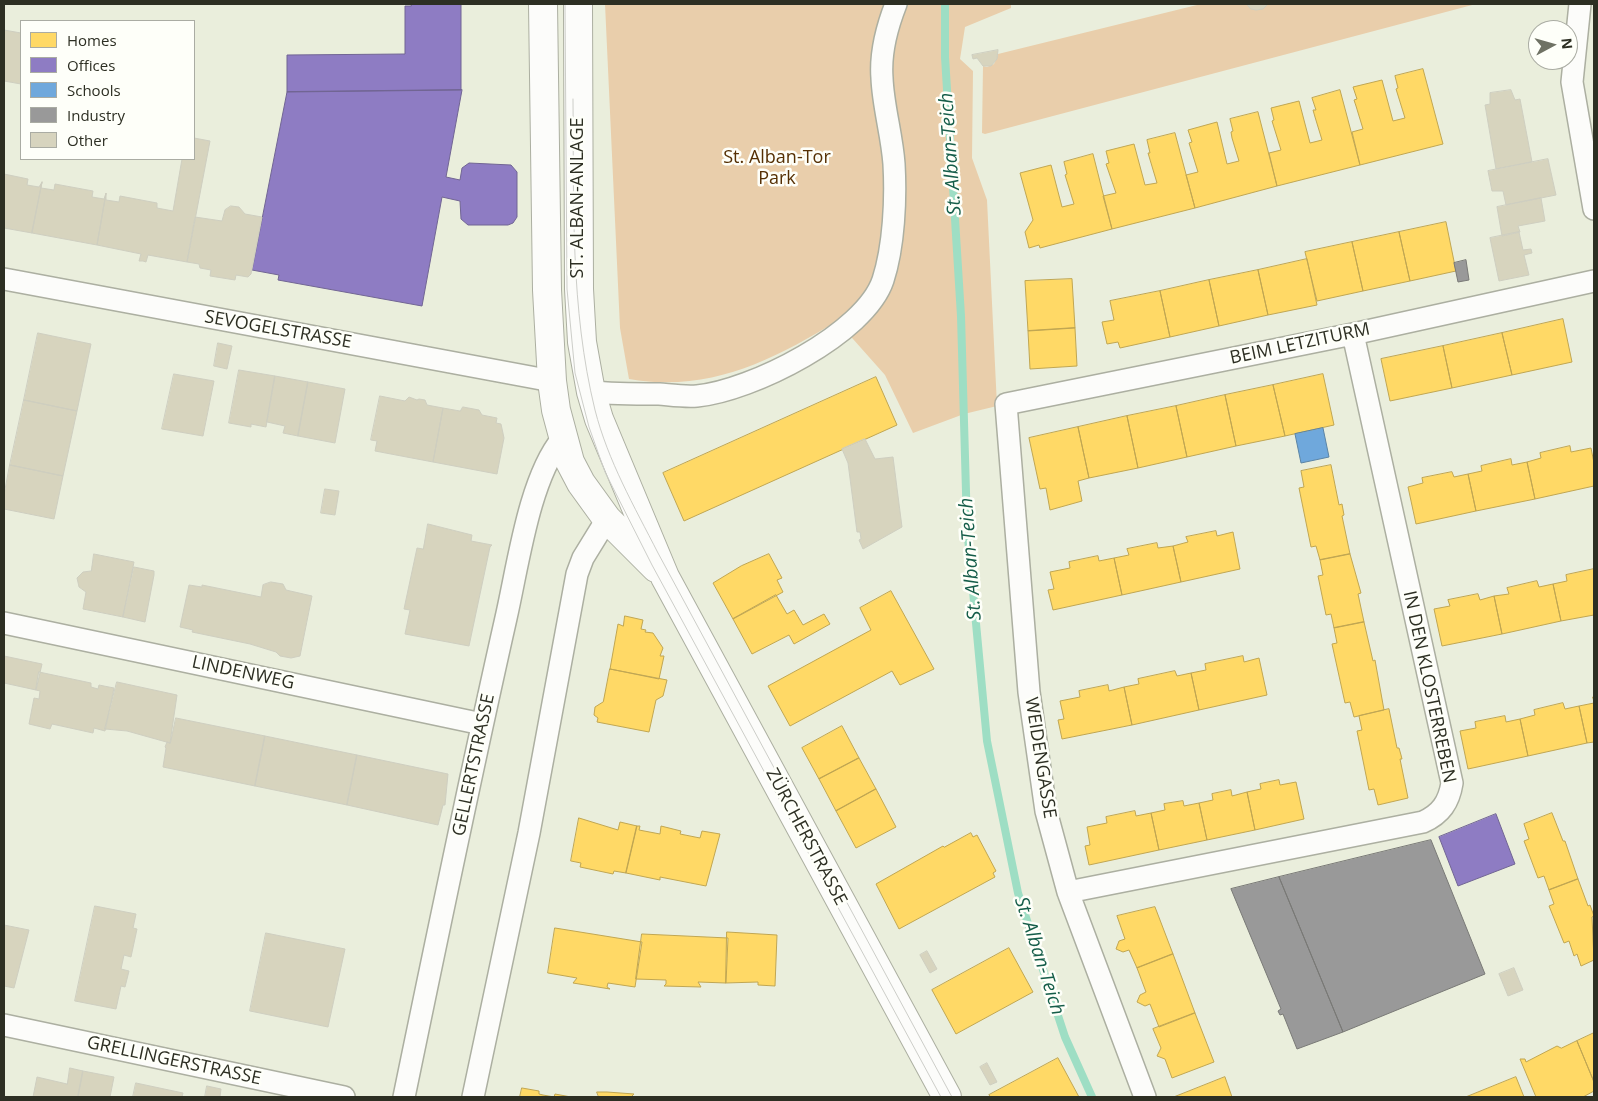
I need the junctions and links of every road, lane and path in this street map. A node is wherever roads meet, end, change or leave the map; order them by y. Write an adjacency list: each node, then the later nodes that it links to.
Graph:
1 (543, 4): 9 (main road, ST. ALBAN-ANLAGE)
2 (578, 4): 10 (main road, ST. ALBAN-ANLAGE)
3 (896, 4): 10 (street)
4 (1580, 4): 5 (street)
5 (1594, 209)
6 (4, 279): 9 (street, SEVOGELSTRASSE)
7 (1594, 282): 8 (street, BEIM LETZITURM)
8 (1353, 334): 11 (street, BEIM LETZITURM); 19 (street, IN DEN KLOSTERREBEN)
9 (552, 381): 10 (main road); 12 (main road, ZÜRCHERSTRASSE)
10 (591, 392): 12 (main road); 13 (main road, ZÜRCHERSTRASSE)
11 (1006, 404): 19 (street, WEIDENGASSE)
12 (562, 439): 13 (main road); 15 (main road, ZÜRCHERSTRASSE); 18 (street, GELLERTSTRASSE)
13 (610, 446): 14 (main road, ZÜRCHERSTRASSE)
14 (622, 478): 15 (main road); 16 (main road, ZÜRCHERSTRASSE)
15 (607, 520): 16 (main road, ZÜRCHERSTRASSE); 23 (street)
16 (665, 577): 24 (main road, ZÜRCHERSTRASSE)
17 (4, 623): 18 (street, LINDENWEG)
18 (482, 724): 22 (street, GELLERTSTRASSE)
19 (1068, 892): 25 (street, WEIDENGASSE)
20 (4, 1025): 21 (street, GRELLINGERSTRASSE)
21 (344, 1097)
22 (404, 1097)
23 (473, 1097)
24 (947, 1097)
25 (1145, 1097)

